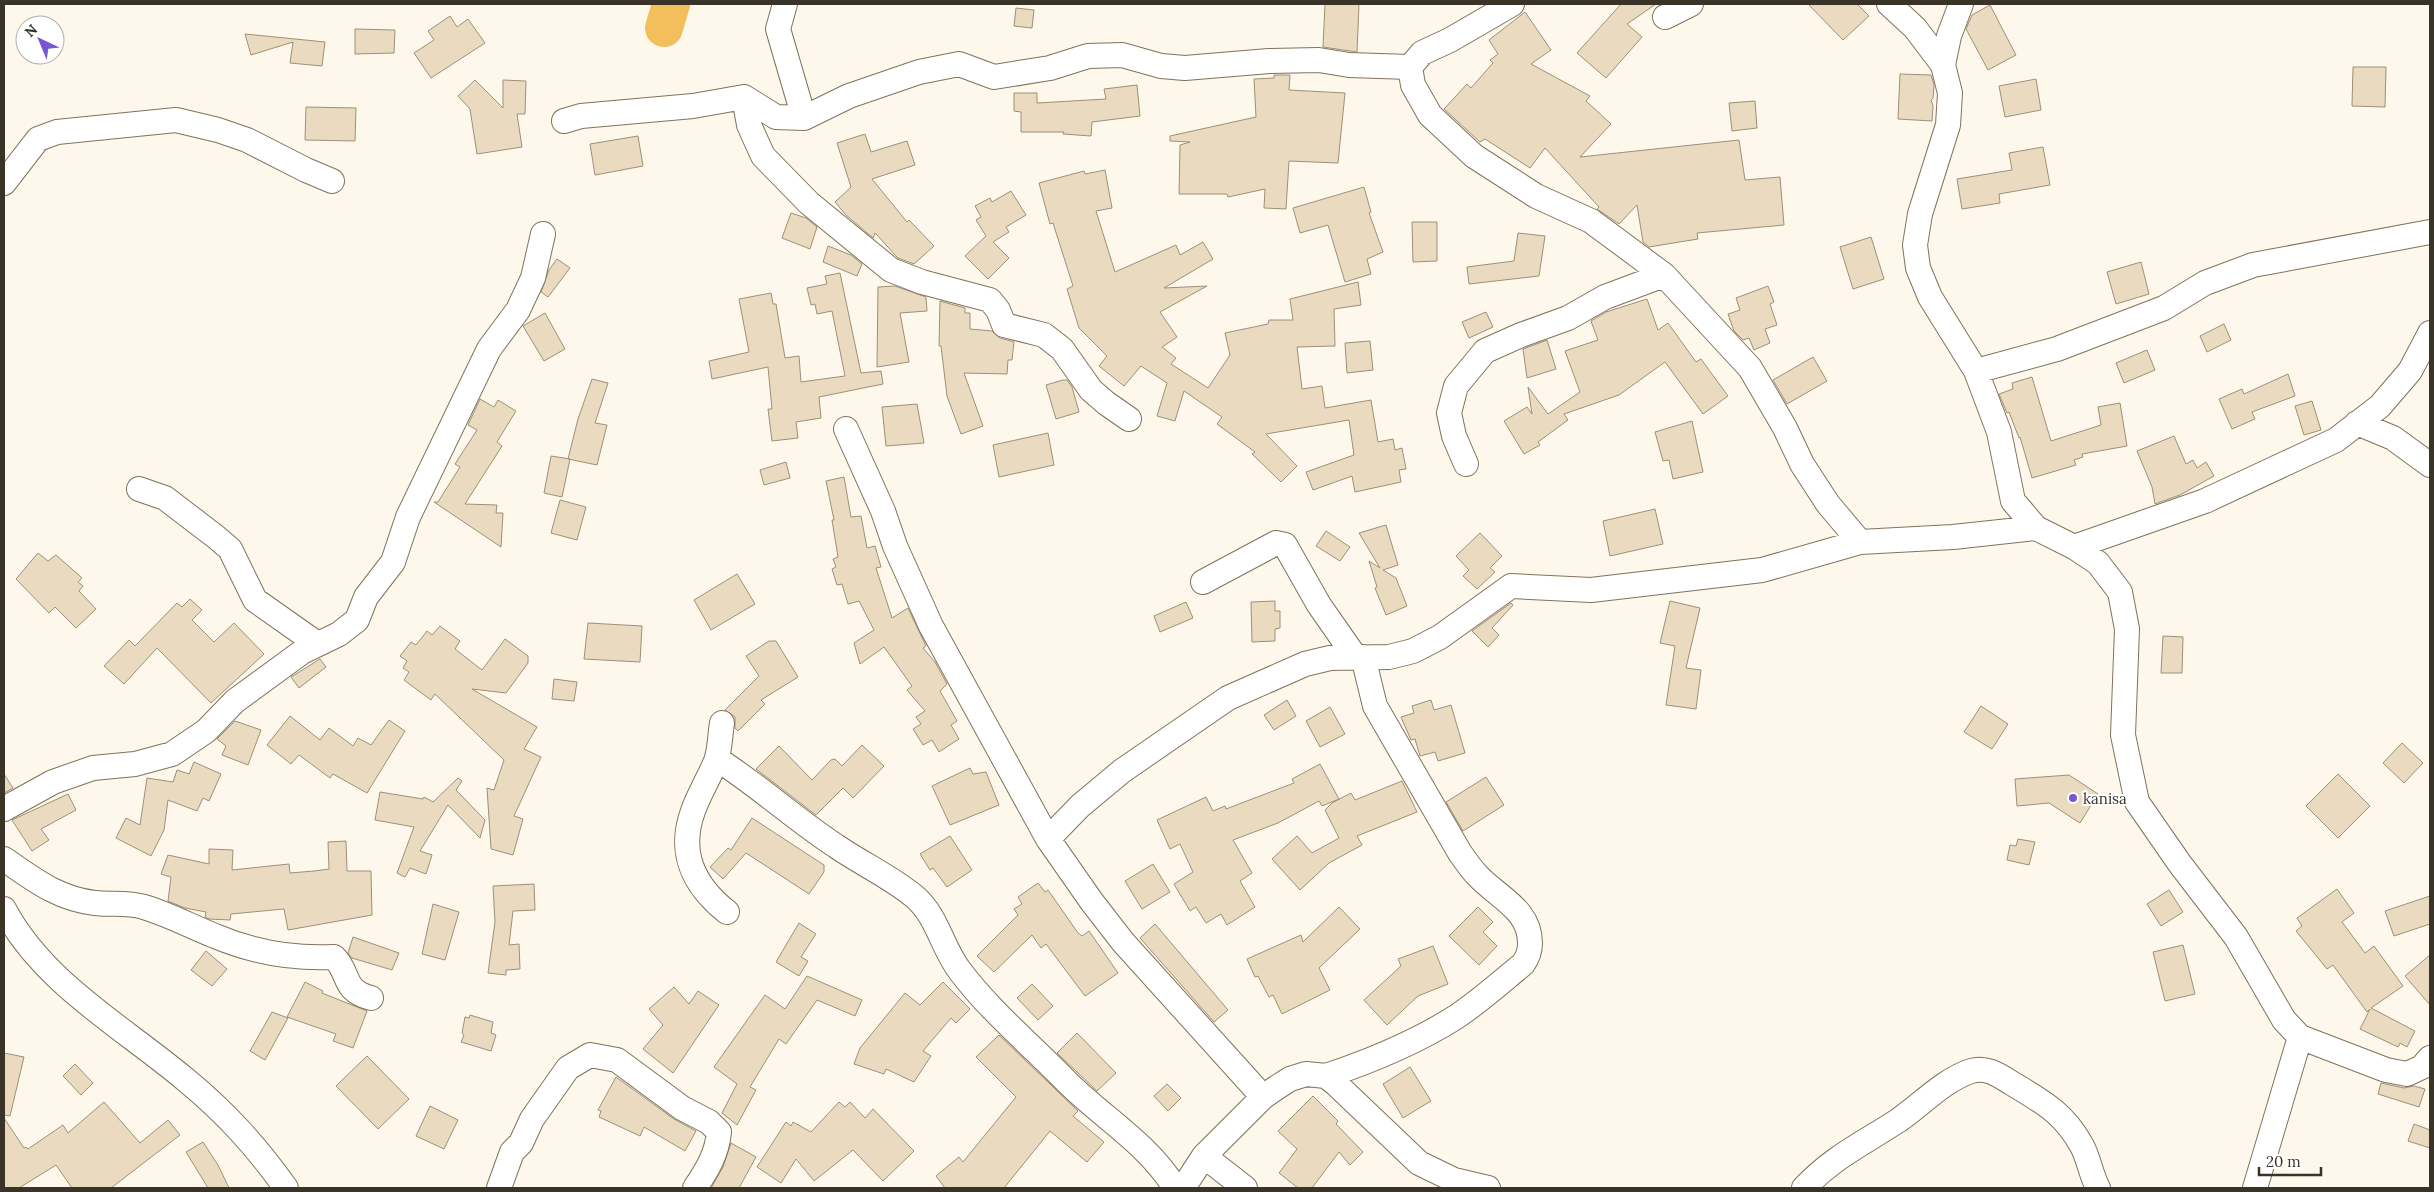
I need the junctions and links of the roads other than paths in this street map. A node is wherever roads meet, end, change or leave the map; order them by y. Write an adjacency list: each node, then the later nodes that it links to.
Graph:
1 (785, 4): 10 (street)
2 (1512, 4): 8 (street)
3 (1691, 4): 6 (street)
4 (1889, 4): 7 (street)
5 (1960, 4): 7 (street)
6 (1665, 17)
7 (1943, 65): 18 (street)
8 (1410, 67): 10 (street); 16 (street)
9 (744, 97): 10 (street); 11 (street); 19 (street)
10 (804, 118)
11 (564, 120)
12 (332, 180): 13 (street)
13 (4, 183)
14 (2430, 232): 18 (street)
15 (543, 234): 29 (street)
16 (1664, 275): 22 (street); 26 (street)
17 (2430, 333): 20 (street)
18 (1976, 371): 25 (street)
19 (1129, 419)
20 (2357, 423): 23 (street); 27 (street)
21 (846, 429): 34 (street)
22 (1466, 464)
23 (2430, 465)
24 (139, 489): 29 (street)
25 (2036, 528): 26 (street); 27 (street)
26 (1860, 542): 30 (street)
27 (2074, 547): 39 (street)
28 (1203, 582): 30 (street)
29 (316, 643): 33 (street)
30 (1360, 657): 34 (street); 41 (street)
31 (722, 723): 32 (street)
32 (717, 759): 37 (street); 47 (street)
33 (4, 809)
34 (1048, 839): 42 (street)
35 (4, 859): 38 (street)
36 (4, 909): 44 (street)
37 (727, 912)
38 (370, 998)
39 (2300, 1037): 40 (street); 53 (street)
40 (2428, 1065)
41 (1326, 1076): 42 (street); 50 (street)
42 (1263, 1097): 43 (street)
43 (1204, 1156): 48 (street); 49 (street)
44 (286, 1188)
45 (499, 1188): 46 (street)
46 (695, 1188)
47 (1175, 1188)
48 (1183, 1188)
49 (1245, 1188)
50 (1488, 1188)
51 (1804, 1188): 52 (street)
52 (2098, 1188)
53 (2255, 1188)

